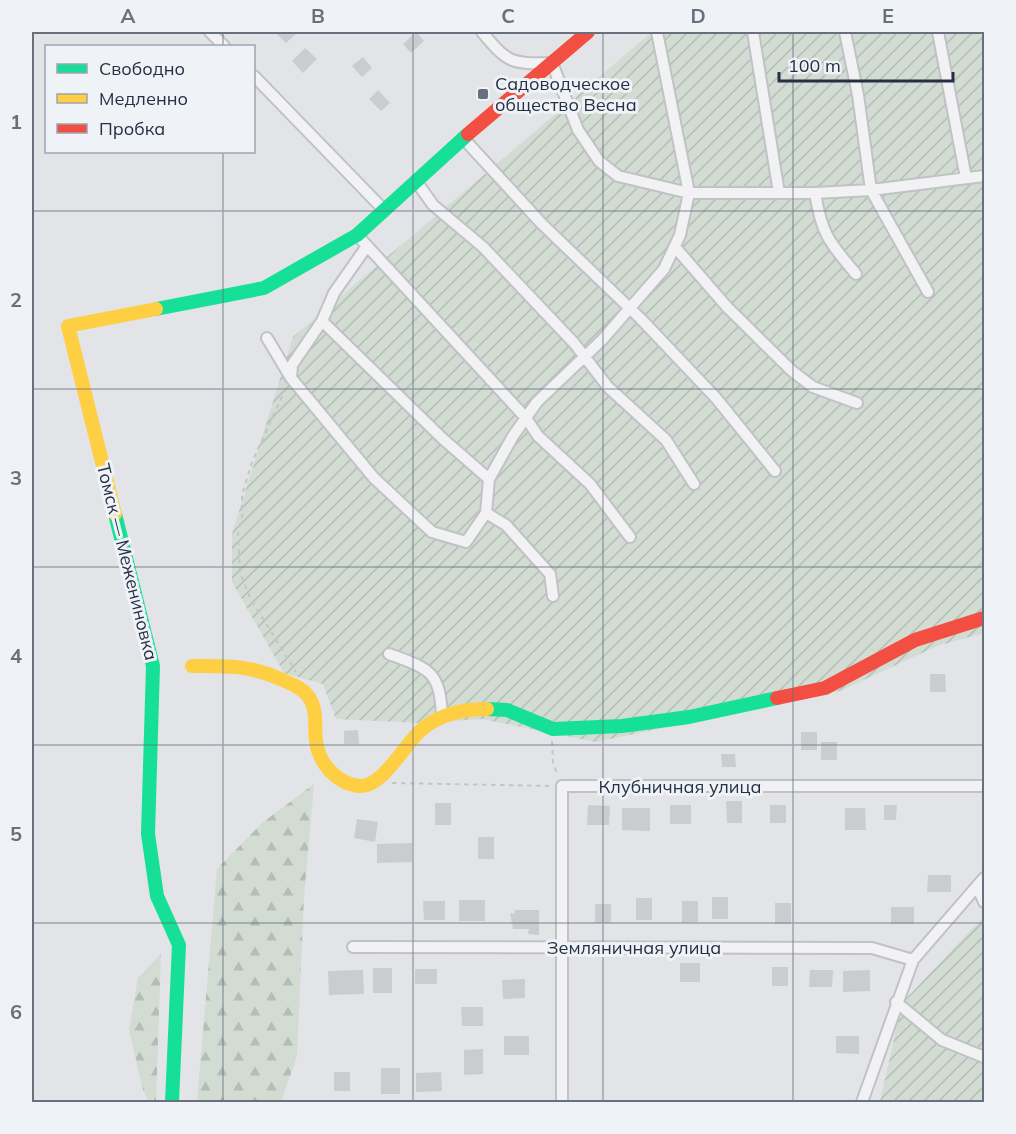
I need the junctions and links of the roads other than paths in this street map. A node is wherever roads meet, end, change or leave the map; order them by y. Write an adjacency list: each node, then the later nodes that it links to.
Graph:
1 (210, 32): 8 (street)
2 (482, 32): 9 (street)
3 (588, 32): 9 (street)
4 (657, 32): 16 (street)
5 (753, 32): 17 (street)
6 (845, 32): 15 (street)
7 (938, 32): 13 (street)
8 (223, 45)
9 (552, 63): 11 (street); 16 (street)
10 (255, 77): 19 (street)
11 (463, 138): 14 (street); 25 (street)
12 (984, 176): 13 (street)
13 (966, 178): 15 (street)
14 (416, 181): 19 (street); 28 (street)
15 (872, 190): 18 (street); 24 (street)
16 (689, 193): 17 (street); 22 (street)
17 (779, 193): 18 (street)
18 (815, 193): 23 (street)
19 (384, 210): 20 (street)
20 (357, 235): 21 (street); 50 (street, Томск — Межениновка)
21 (367, 246): 26 (street); 31 (street)
22 (675, 247): 25 (street); 30 (street)
23 (856, 274)
24 (928, 292)
25 (631, 309): 28 (street); 32 (street)
26 (322, 321): 29 (street); 33 (street)
27 (267, 338): 29 (street)
28 (585, 356): 31 (street); 34 (street)
29 (291, 378): 35 (street)
30 (857, 403)
31 (526, 418): 33 (street); 36 (street)
32 (775, 471)
33 (489, 479): 35 (street)
34 (694, 484)
35 (486, 513): 37 (street)
36 (630, 537)
37 (553, 596)
38 (984, 618): 41 (street)
39 (389, 654): 41 (street)
40 (192, 666): 41 (street)
41 (442, 717)
42 (984, 786): 46 (street, Клубничная улица)
43 (981, 882): 44 (street); 47 (street)
44 (984, 902)
45 (353, 947): 46 (street, Земляничная улица)
46 (562, 948): 47 (street, Земляничная улица); 51 (street)
47 (913, 960): 48 (street)
48 (896, 1002): 49 (street); 52 (street)
49 (984, 1057)
50 (172, 1102)
51 (562, 1102)
52 (862, 1102)

